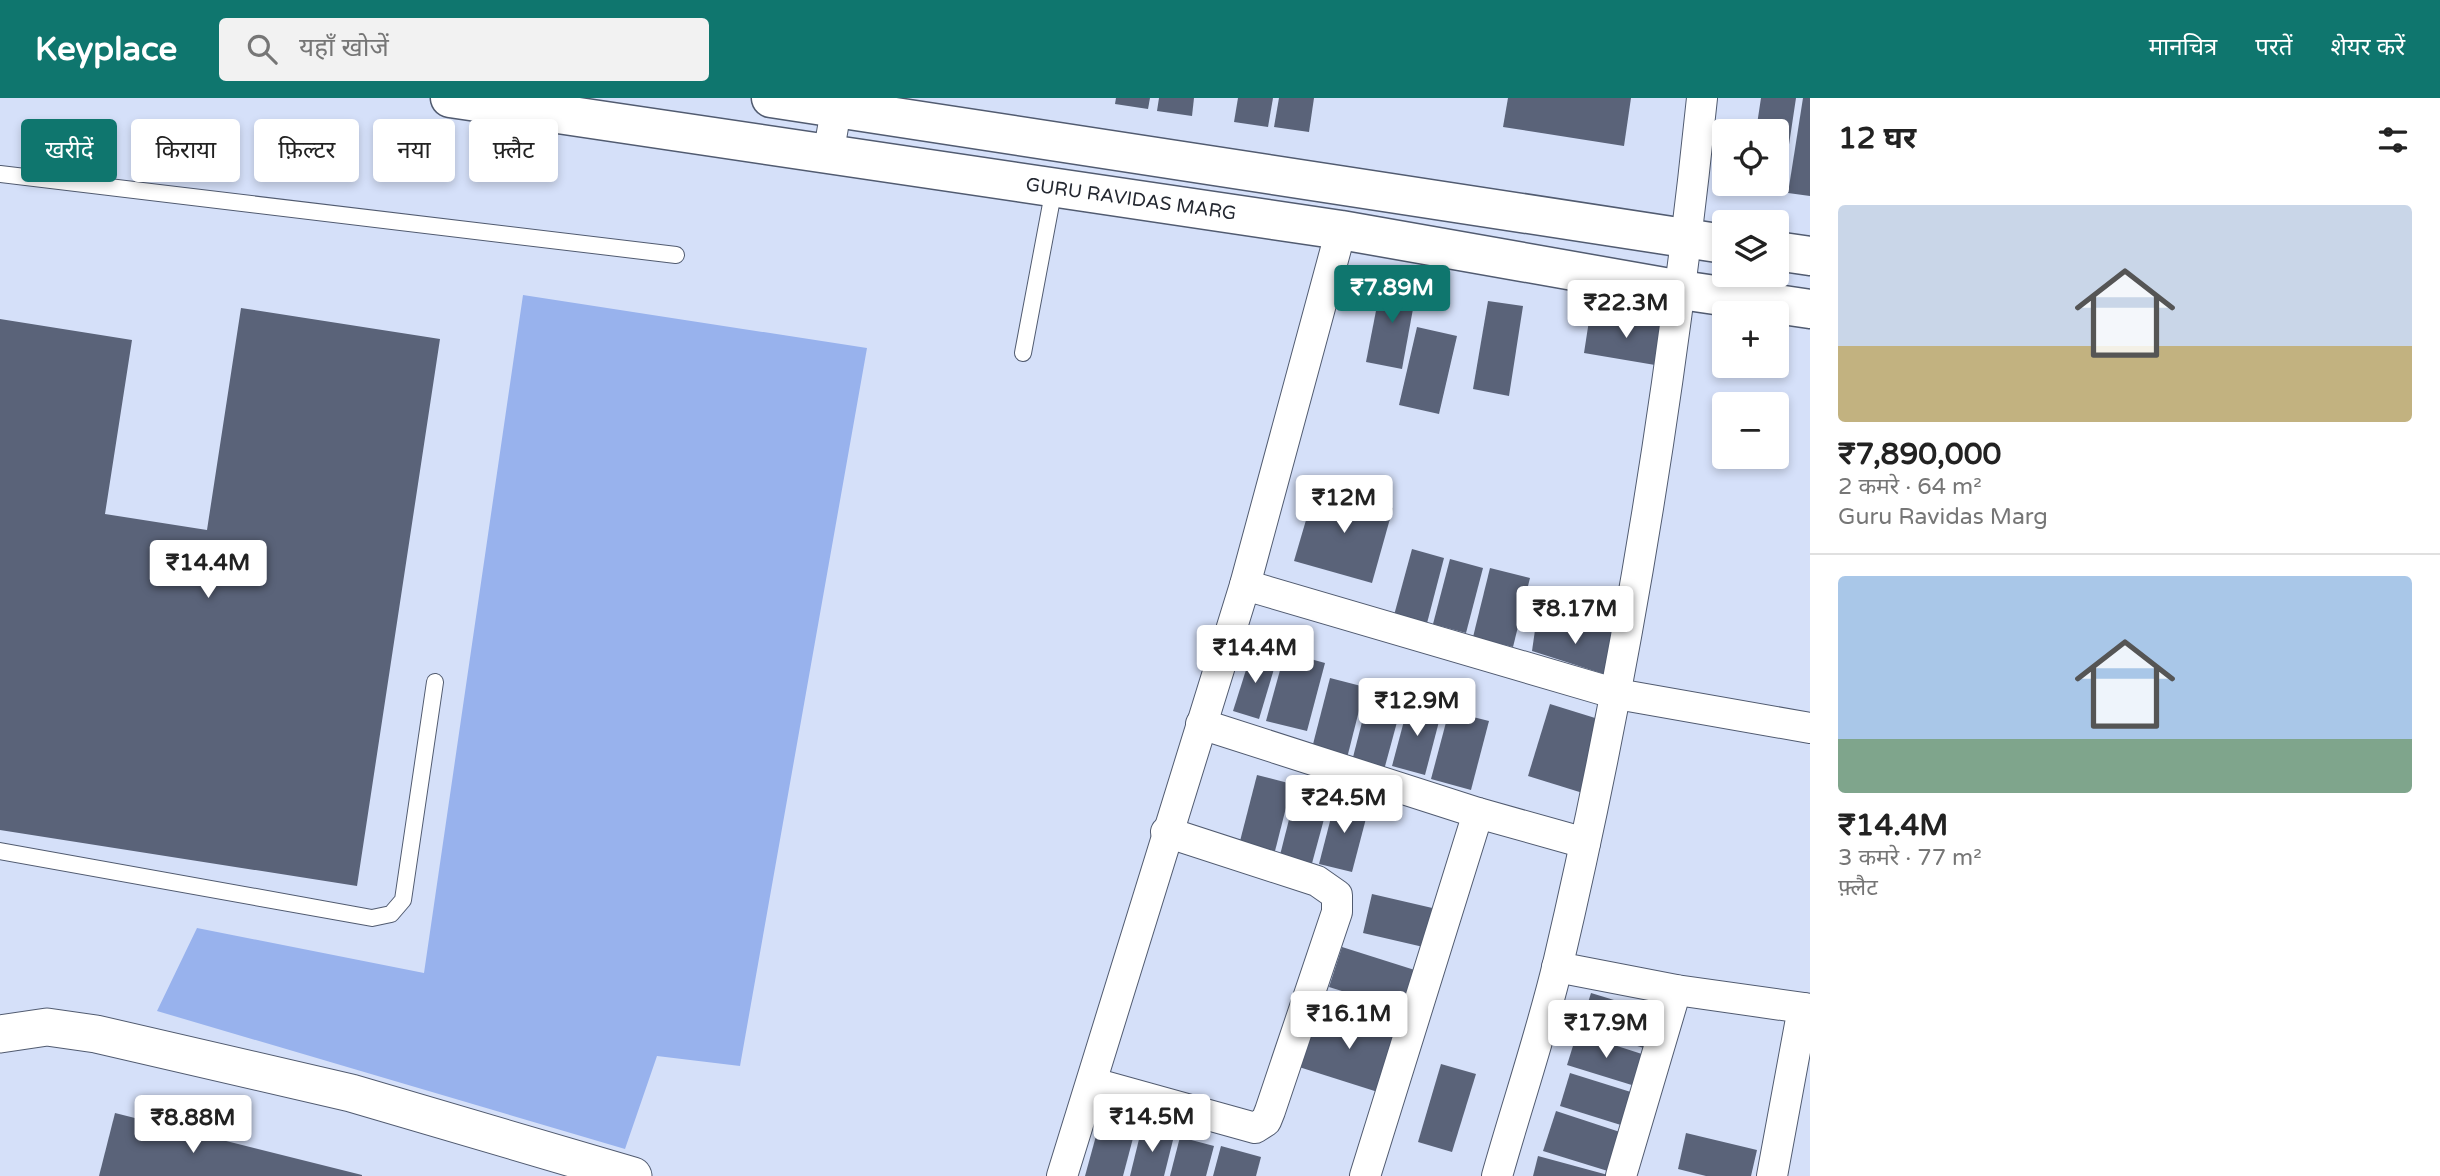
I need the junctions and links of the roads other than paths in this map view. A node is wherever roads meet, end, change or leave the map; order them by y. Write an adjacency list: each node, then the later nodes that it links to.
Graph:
1 (450, 98): 5 (main road, GURU RAVIDAS MARG)
2 (771, 98): 4 (main road)
3 (1702, 98): 9 (street)
4 (837, 103): 5 (street); 9 (main road)
5 (828, 156): 7 (main road, GURU RAVIDAS MARG)
6 (0, 174): 11 (lane)
7 (1054, 188): 8 (main road, GURU RAVIDAS MARG); 15 (lane)
8 (1341, 230): 13 (main road, GURU RAVIDAS MARG); 16 (street)
9 (1705, 242): 13 (street)
10 (1789, 253): 12 (main road)
11 (676, 255)
12 (1810, 256)
13 (1681, 290): 14 (main road, GURU RAVIDAS MARG); 18 (street)
14 (1810, 309)
15 (1024, 353)
16 (1245, 585): 18 (street); 19 (street)
17 (435, 682): 24 (lane)
18 (1617, 694): 20 (street); 23 (street)
19 (1201, 724): 21 (street); 22 (street)
20 (1810, 728)
21 (1479, 813): 23 (street); 32 (street)
22 (1166, 832): 29 (street); 29 (street)
23 (1585, 843): 25 (street)
24 (0, 850)
25 (1557, 967): 26 (street); 33 (street)
26 (1676, 990): 27 (street); 34 (street)
27 (1807, 1008): 35 (street)
28 (0, 1034): 30 (street)
29 (1093, 1083): 31 (street)
30 (633, 1176)
31 (1062, 1176)
32 (1365, 1176)
33 (1497, 1176)
34 (1621, 1176)
35 (1772, 1176)

